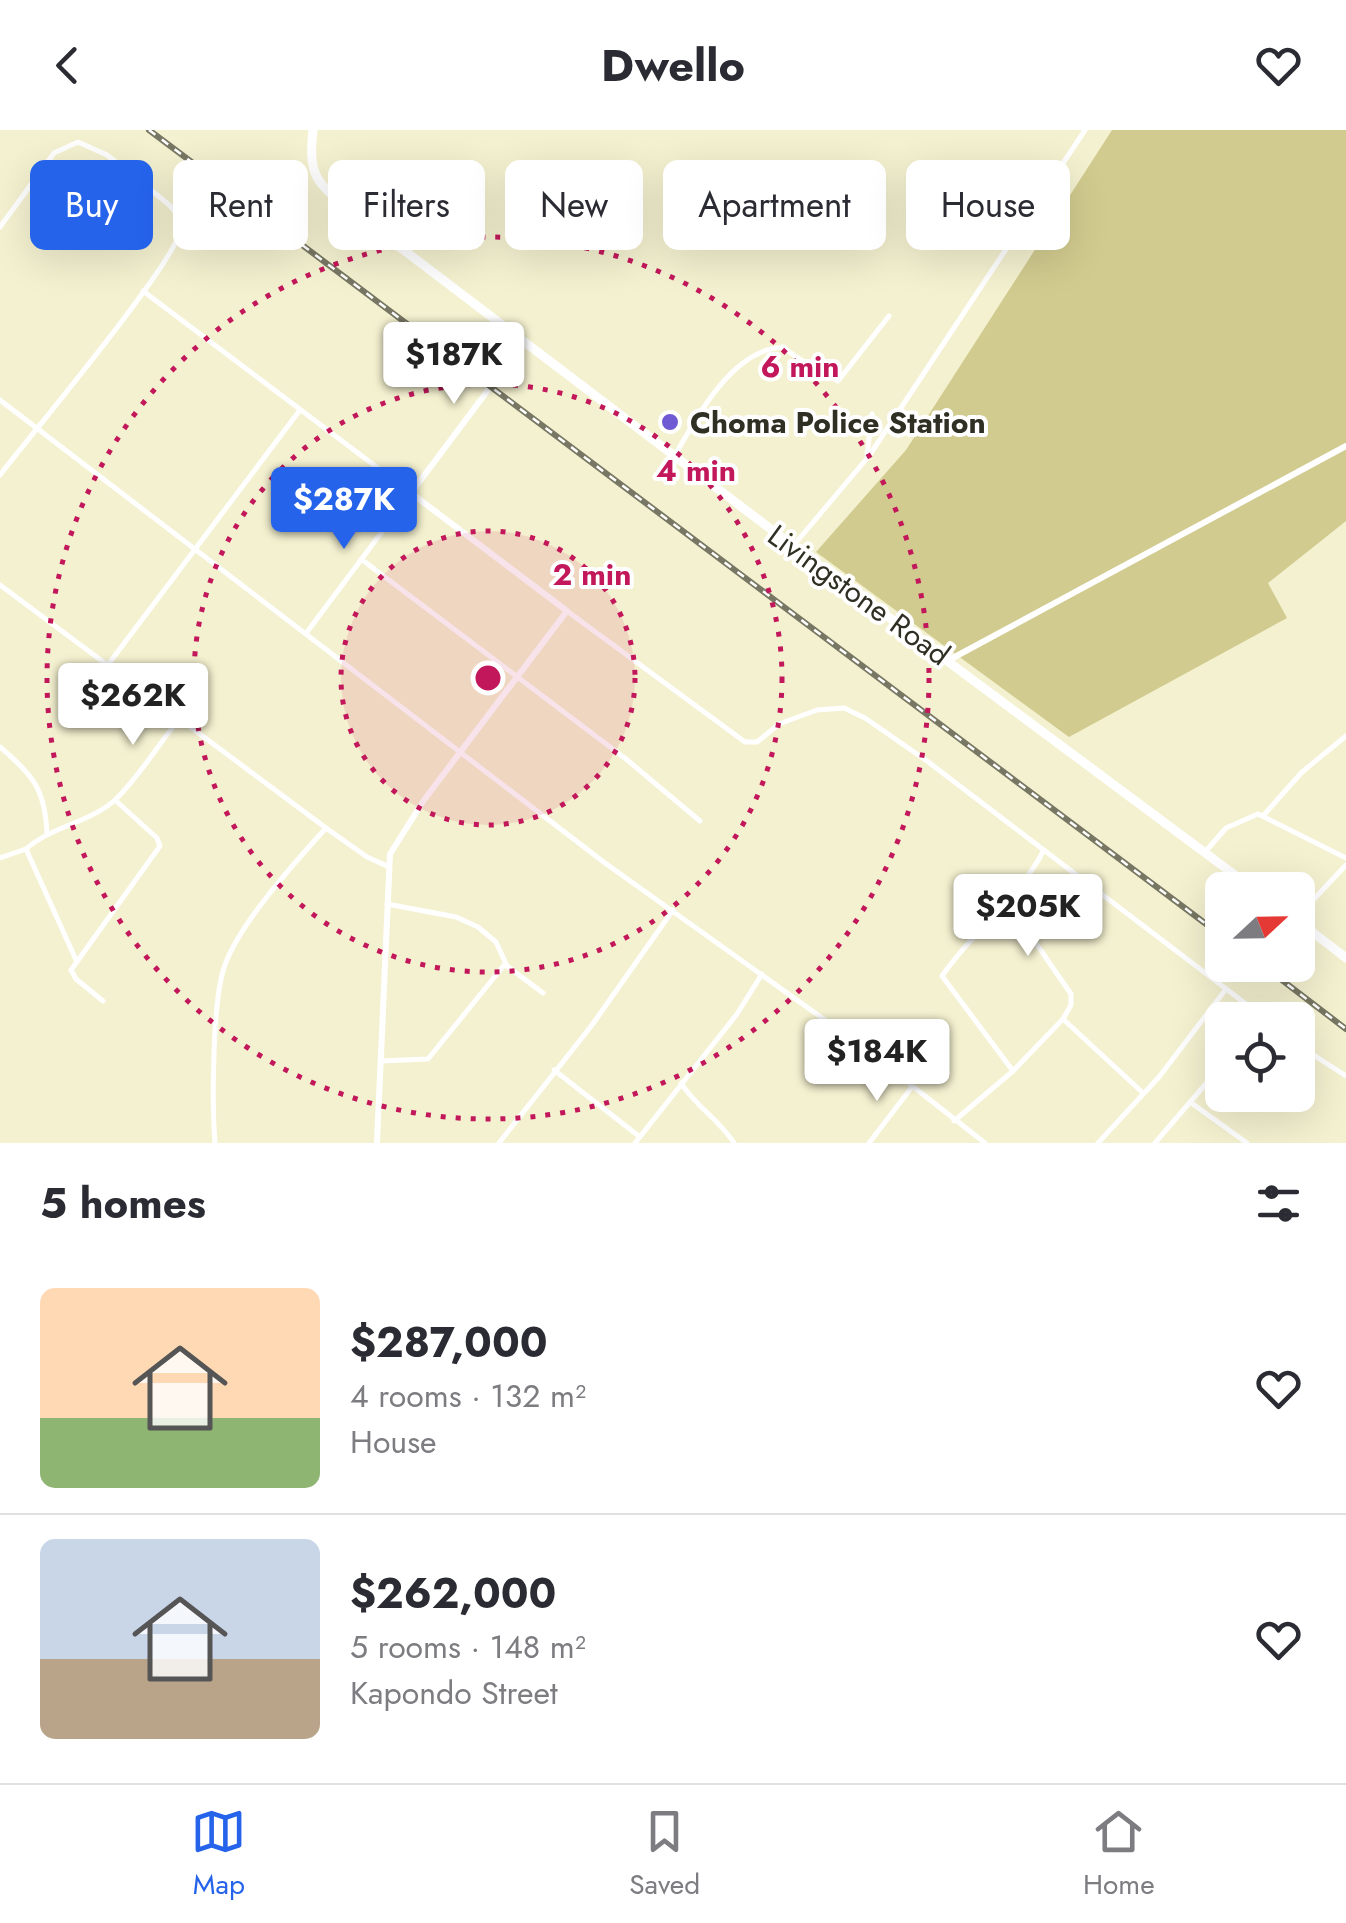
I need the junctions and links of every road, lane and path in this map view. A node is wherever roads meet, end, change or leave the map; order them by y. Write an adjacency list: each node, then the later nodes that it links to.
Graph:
1 (313, 130): 7 (highway, Livingstone Road)
2 (1084, 130): 14 (street)
3 (2, 218): 4 (street); 5 (street)
4 (0, 226)
5 (143, 291): 9 (street); 11 (street)
6 (889, 316): 13 (street)
7 (524, 342): 13 (highway, Livingstone Road); 16 (street)
8 (0, 400): 11 (street)
9 (300, 410): 16 (street); 18 (street)
10 (872, 414): 14 (street)
11 (37, 427): 15 (street); 18 (street)
12 (1346, 446): 23 (street)
13 (674, 456): 17 (highway, Livingstone Road)
14 (867, 458): 17 (street)
15 (0, 475)
16 (411, 493): 19 (street); 21 (street)
17 (792, 546): 23 (highway, Livingstone Road)
18 (195, 547): 22 (street); 24 (street)
19 (361, 559): 22 (street); 25 (street)
20 (0, 585): 24 (street)
21 (568, 611): 25 (street); 36 (street)
22 (307, 632): 29 (street)
23 (949, 660): 37 (highway, Livingstone Road)
24 (107, 666): 26 (street)
25 (517, 678): 29 (street); 32 (street)
26 (180, 718): 30 (street); 33 (street)
27 (1346, 736): 31 (street)
28 (0, 747): 34 (street)
29 (462, 750): 40 (street); 45 (street)
30 (115, 800): 34 (street); 48 (street)
31 (1263, 816): 37 (street); 39 (street)
32 (700, 821)
33 (326, 828): 40 (street); 69 (street)
34 (47, 833): 35 (street)
35 (26, 848): 38 (street); 48 (street)
36 (1044, 850): 43 (street); 51 (street)
37 (1205, 853): 41 (highway, Livingstone Road)
38 (0, 858)
39 (1346, 862): 42 (street)
40 (387, 866): 44 (street)
41 (1231, 872)
42 (1315, 898)
43 (1006, 900): 55 (street); 59 (street)
44 (387, 904): 49 (street); 57 (street)
45 (674, 910): 50 (street); 58 (street)
46 (1315, 932): 47 (highway)
47 (1346, 958)
48 (76, 960): 53 (street)
49 (505, 964): 52 (street); 57 (street)
50 (762, 974): 61 (street); 63 (street)
51 (1226, 989): 54 (street); 64 (street)
52 (543, 994)
53 (103, 1001)
54 (1242, 1002)
55 (1063, 1018): 59 (street); 64 (street)
56 (1315, 1056): 60 (street)
57 (380, 1061): 70 (street)
58 (554, 1070): 67 (street); 68 (street)
59 (1014, 1071): 66 (street)
60 (1346, 1076)
61 (680, 1082): 67 (street); 71 (street)
62 (1205, 1084): 65 (street)
63 (912, 1087): 66 (street); 72 (street)
64 (1144, 1093): 74 (street)
65 (1190, 1102): 75 (street); 76 (street)
66 (954, 1121): 73 (street)
67 (637, 1140)
68 (501, 1142)
69 (215, 1143)
70 (377, 1143)
71 (734, 1143)
72 (869, 1143)
73 (985, 1143)
74 (1098, 1143)
75 (1155, 1143)
76 (1247, 1143)

